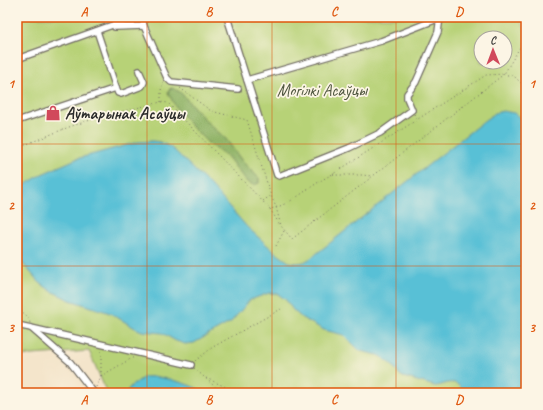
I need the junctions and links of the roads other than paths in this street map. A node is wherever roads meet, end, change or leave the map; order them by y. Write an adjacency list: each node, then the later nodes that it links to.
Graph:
1 (136, 17): 6 (street)
2 (142, 17): 5 (street)
3 (228, 17): 10 (street)
4 (440, 18): 10 (street); 10 (street)
5 (144, 26): 6 (street); 12 (street)
6 (105, 28): 7 (street)
7 (97, 31): 8 (street); 11 (street)
8 (17, 59)
9 (138, 71): 11 (street)
10 (248, 80)
11 (116, 88): 13 (street)
12 (238, 89)
13 (17, 121)
14 (17, 325): 15 (street)
15 (31, 328): 16 (street); 17 (street)
16 (190, 365)
17 (94, 393)

